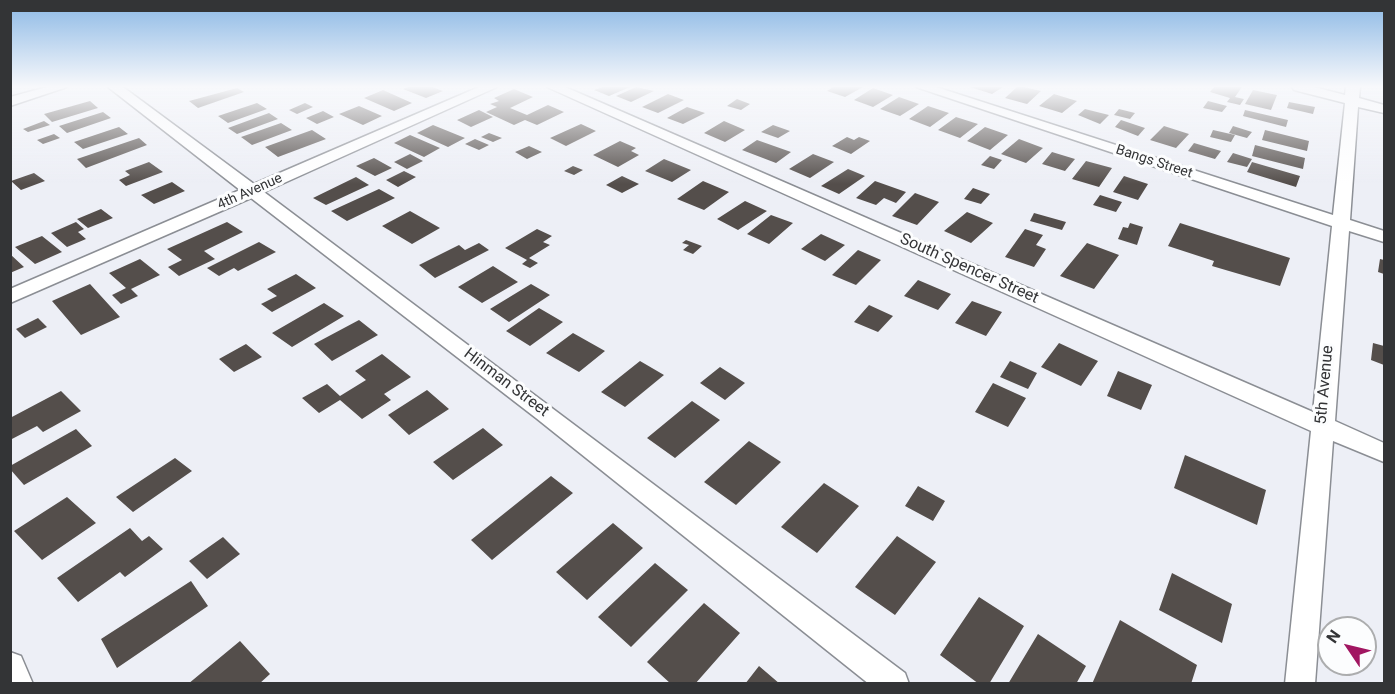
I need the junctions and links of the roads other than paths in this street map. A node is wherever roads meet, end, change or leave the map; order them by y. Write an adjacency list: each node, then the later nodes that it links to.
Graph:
1 (157, 119): 6 (street, Hinman Street)
2 (416, 119): 6 (street, 4th Avenue)
3 (628, 119): 10 (street, South Spencer Street)
4 (1023, 119): 7 (street, Bangs Street)
5 (1350, 119): 7 (street, 5th Avenue)
6 (250, 192): 9 (street, 4th Avenue); 14 (street, Hinman Street)
7 (1339, 222): 8 (street, Bangs Street); 10 (street, 5th Avenue)
8 (1384, 237)
9 (10, 297)
10 (1322, 425): 11 (street, South Spencer Street); 15 (street, 5th Avenue)
11 (1384, 453)
12 (10, 667): 13 (street)
13 (18, 684)
14 (894, 684)
15 (1300, 684)

